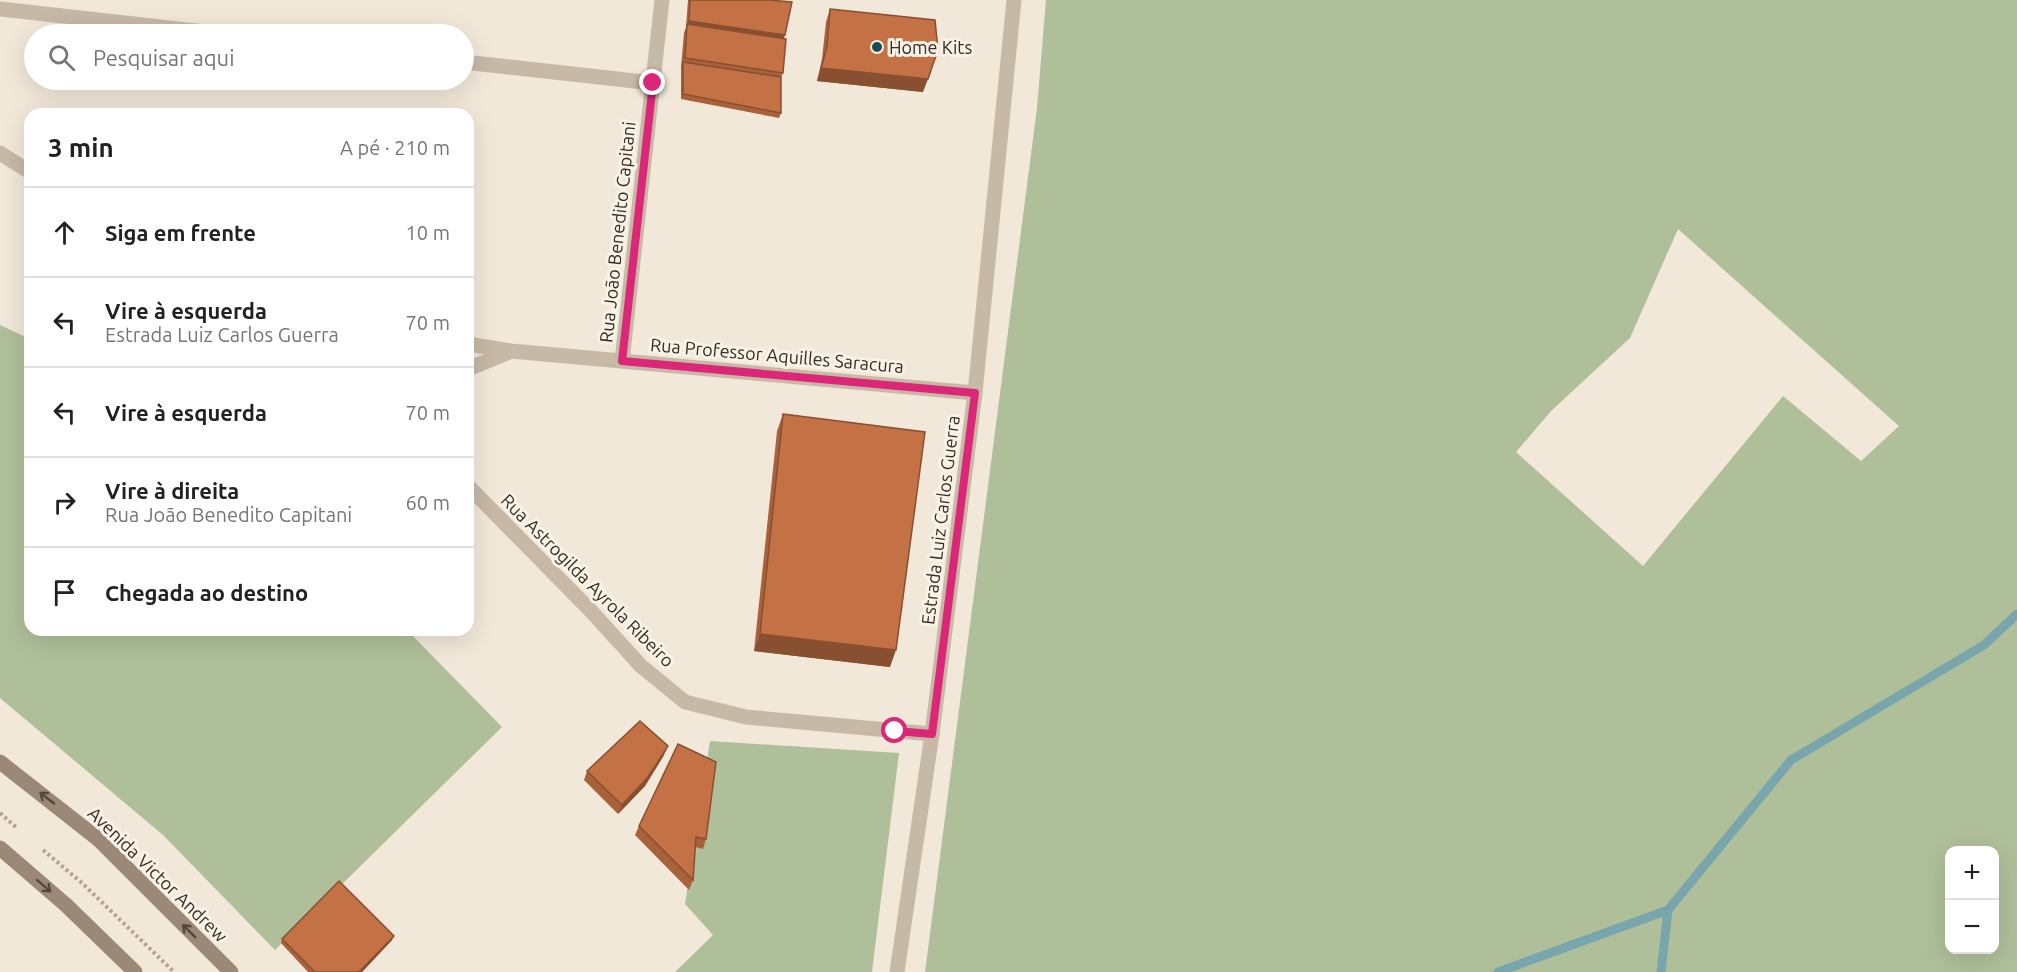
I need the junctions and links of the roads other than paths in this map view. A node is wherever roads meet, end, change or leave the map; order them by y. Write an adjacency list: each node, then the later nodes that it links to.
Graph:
1 (662, 0): 6 (street, Rua João Benedito Capitani)
2 (1014, 0): 13 (street, Estrada Luiz Carlos Guerra)
3 (0, 9): 4 (street)
4 (134, 24)
5 (474, 63): 6 (street)
6 (653, 83): 11 (street, Rua João Benedito Capitani)
7 (0, 153): 8 (street)
8 (24, 168)
9 (474, 345): 10 (street, Rua Professor Aquilles Saracura)
10 (511, 351): 11 (street, Rua Professor Aquilles Saracura); 12 (street)
11 (622, 361): 13 (street, Rua Professor Aquilles Saracura)
12 (474, 366)
13 (975, 393): 15 (street, Estrada Luiz Carlos Guerra)
14 (474, 492): 15 (street, Rua Astrogilda Ayrola Ribeiro)
15 (932, 734): 20 (street, Estrada Luiz Carlos Guerra)
16 (0, 762): 19 (main road, Avenida Victor Andrew, one-way to 16)
17 (0, 848): 18 (main road, one-way to 18)
18 (135, 972)
19 (231, 972)
20 (897, 972)

